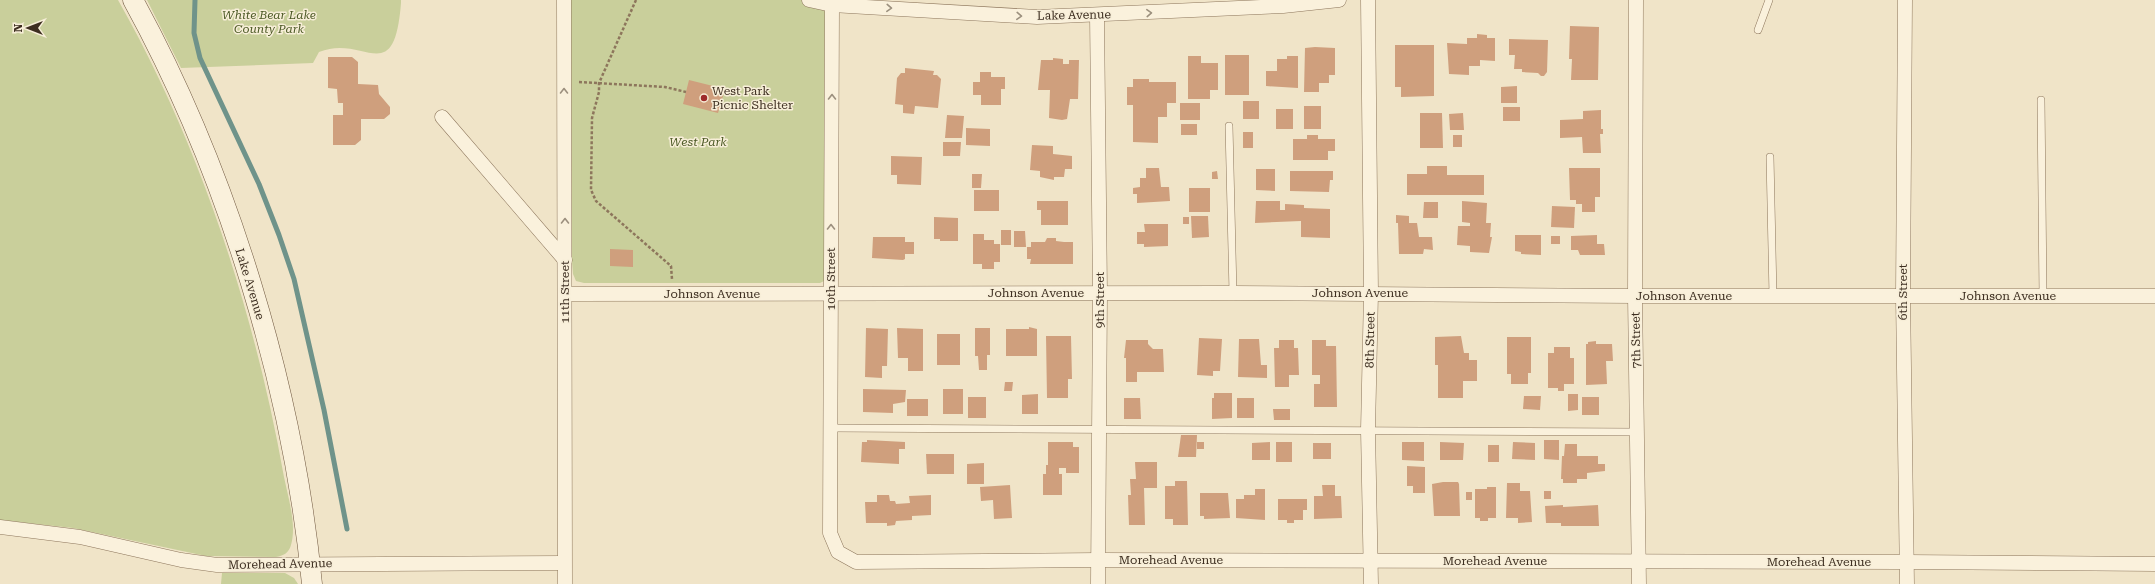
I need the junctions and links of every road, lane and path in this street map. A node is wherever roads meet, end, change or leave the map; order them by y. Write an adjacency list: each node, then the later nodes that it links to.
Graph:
1 (133, 0): 43 (main road, Lake Avenue)
2 (564, 0): 13 (street, 11th Street)
3 (636, 0): 14 (path)
4 (809, 0): 10 (street, Lake Avenue)
5 (1338, 0): 11 (street, Lake Avenue, one-way to 5)
6 (1368, 0): 23 (street, 8th Street)
7 (1636, 0): 27 (street, 7th Street)
8 (1769, 0): 12 (lane)
9 (1905, 0): 29 (street, 6th Street)
10 (832, 5): 11 (street, Lake Avenue, one-way to 11); 26 (street, 10th Street, one-way to 10)
11 (1097, 15): 21 (street, 9th Street)
12 (1758, 30)
13 (564, 82): 14 (path); 20 (street, 11th Street, one-way to 13)
14 (599, 83): 15 (path); 25 (path)
15 (686, 92)
16 (2041, 100): 30 (lane)
17 (442, 117): 20 (street)
18 (1229, 126): 22 (lane)
19 (1770, 157): 28 (lane)
20 (565, 260): 24 (street, 11th Street)
21 (1100, 293): 22 (street, Johnson Avenue); 26 (street, Johnson Avenue); 33 (street, 9th Street)
22 (1232, 293): 23 (street, Johnson Avenue)
23 (1371, 293): 27 (street, Johnson Avenue); 34 (street, 8th Street)
24 (565, 294): 25 (street, Johnson Avenue); 42 (street, 11th Street)
25 (672, 294): 26 (street, Johnson Avenue)
26 (831, 294): 32 (street, 10th Street)
27 (1636, 296): 28 (street, Johnson Avenue); 35 (street, 7th Street)
28 (1773, 296): 29 (street, Johnson Avenue)
29 (1903, 296): 30 (street, Johnson Avenue); 41 (street, 6th Street)
30 (2043, 296): 31 (street, Johnson Avenue)
31 (2155, 296)
32 (830, 428): 33 (lane); 37 (street, 10th Street)
33 (1100, 430): 34 (lane); 38 (street, 9th Street)
34 (1368, 430): 35 (lane); 39 (street, 8th Street)
35 (1637, 432): 40 (street, 7th Street)
36 (0, 527): 43 (street, Morehead Avenue)
37 (838, 552): 38 (street, Morehead Avenue)
38 (1098, 560): 39 (street, Morehead Avenue); 47 (street, 9th Street)
39 (1371, 561): 40 (street, Morehead Avenue); 48 (street, 8th Street)
40 (1639, 562): 41 (street, Morehead Avenue); 49 (street, 7th Street)
41 (1906, 562): 44 (street, Morehead Avenue); 50 (street, 6th Street)
42 (564, 563): 43 (street, Morehead Avenue); 46 (street, 11th Street)
43 (310, 564): 45 (main road, Lake Avenue)
44 (2155, 564)
45 (312, 584)
46 (565, 584)
47 (1098, 584)
48 (1371, 584)
49 (1639, 584)
50 (1907, 584)

